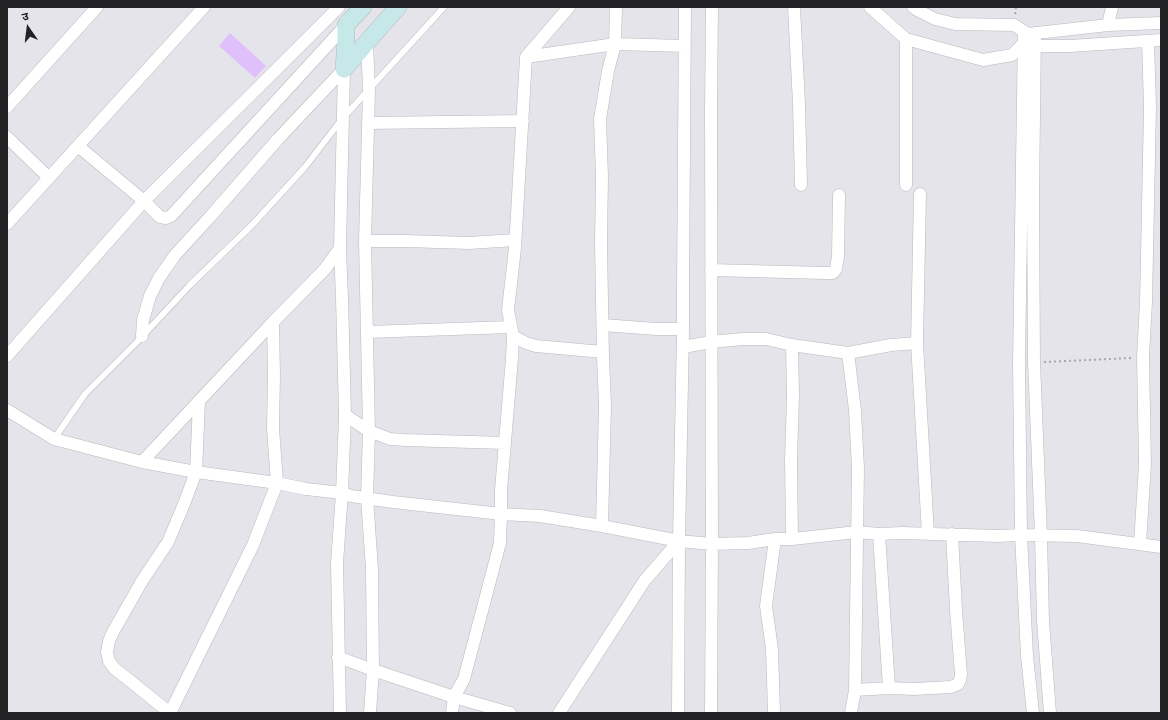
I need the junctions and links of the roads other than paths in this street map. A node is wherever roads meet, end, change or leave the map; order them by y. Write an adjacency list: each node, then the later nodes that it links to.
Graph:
1 (97, 7): 31 (street)
2 (204, 7): 36 (street)
3 (363, 7): 18 (street)
4 (368, 7): 24 (street)
5 (398, 7): 24 (street)
6 (444, 7): 30 (lane)
7 (568, 7): 28 (street)
8 (616, 7): 25 (street)
9 (685, 7): 27 (street)
10 (712, 7): 47 (street)
11 (794, 7): 38 (street)
12 (870, 7): 21 (street)
13 (913, 7): 16 (street)
14 (1112, 7): 19 (street)
15 (339, 8): 18 (street); 42 (street)
16 (935, 13): 20 (street)
17 (1161, 23): 19 (street)
18 (346, 25): 29 (street); 42 (street)
19 (1108, 25): 20 (street)
20 (1029, 32): 26 (street)
21 (906, 39): 26 (street); 39 (street)
22 (1148, 40): 23 (street); 26 (street); 84 (street)
23 (1161, 40)
24 (367, 42): 29 (street); 30 (street)
25 (615, 44): 27 (street); 28 (street); 49 (street)
26 (1029, 45): 78 (street); 79 (street)
27 (684, 46): 50 (street)
28 (526, 57): 33 (street)
29 (344, 69): 32 (street); 53 (street)
30 (368, 90): 32 (lane); 34 (street)
31 (7, 107)
32 (342, 119): 46 (street); 53 (lane)
33 (522, 121): 34 (street); 44 (street)
34 (368, 123): 45 (street)
35 (7, 137): 37 (street)
36 (78, 146): 37 (street); 42 (street)
37 (49, 178): 43 (street)
38 (801, 185)
39 (906, 185)
40 (920, 194): 55 (street)
41 (839, 195): 47 (street)
42 (144, 201): 60 (street)
43 (7, 224)
44 (515, 240): 45 (street); 52 (street)
45 (365, 242): 51 (street)
46 (340, 248): 48 (street); 63 (street)
47 (711, 270): 54 (street)
48 (272, 322): 61 (street); 69 (street)
49 (603, 325): 50 (street); 58 (street)
50 (683, 330): 57 (street)
51 (367, 332): 52 (street); 64 (street)
52 (512, 332): 58 (street); 66 (street)
53 (142, 336): 65 (lane)
54 (711, 342): 56 (street); 57 (street); 83 (street)
55 (917, 343): 59 (street); 76 (street)
56 (792, 345): 59 (street); 81 (street)
57 (683, 347): 82 (street)
58 (603, 352): 73 (street)
59 (848, 353): 74 (street)
60 (7, 356)
61 (199, 401): 67 (street); 68 (street)
62 (7, 410): 65 (street)
63 (345, 415): 64 (street); 70 (street)
64 (369, 431): 66 (street); 71 (street)
65 (54, 438): 67 (street)
66 (505, 443): 72 (street)
67 (142, 462): 68 (street)
68 (196, 472): 69 (street); 91 (street)
69 (277, 483): 70 (street); 91 (street)
70 (342, 493): 71 (street); 86 (street)
71 (367, 498): 72 (street); 87 (street)
72 (501, 514): 73 (street); 90 (street)
73 (602, 526): 82 (street)
74 (857, 532): 75 (street); 81 (street); 89 (street)
75 (879, 534): 76 (street); 88 (street)
76 (928, 534): 77 (street)
77 (952, 534): 78 (street); 88 (street)
78 (1021, 535): 79 (street); 101 (street)
79 (1041, 536): 84 (street); 102 (street)
80 (775, 539): 81 (street); 83 (street); 99 (street)
81 (792, 539)
82 (679, 541): 83 (street); 96 (street); 97 (street)
83 (712, 544): 98 (street)
84 (1140, 544): 85 (street)
85 (1161, 547)
86 (338, 658): 87 (street); 92 (street)
87 (373, 670): 90 (street); 93 (street)
88 (889, 688): 89 (street)
89 (855, 690): 100 (street)
90 (454, 697): 94 (street); 95 (street)
91 (170, 713)
92 (340, 713)
93 (370, 713)
94 (452, 713)
95 (510, 713)
96 (559, 713)
97 (678, 713)
98 (711, 713)
99 (774, 713)
100 (851, 713)
101 (1033, 713)
102 (1050, 713)

